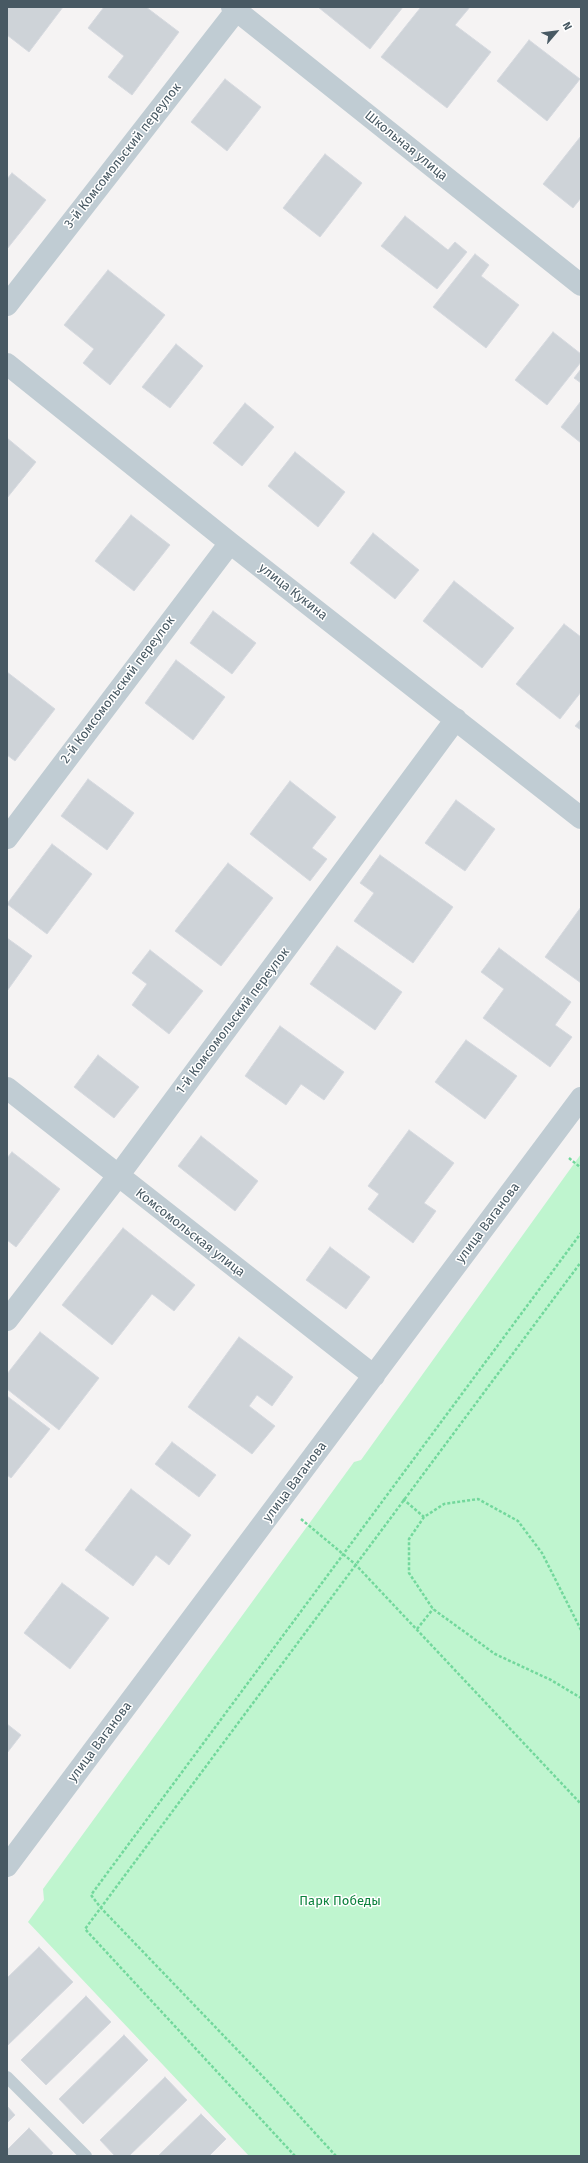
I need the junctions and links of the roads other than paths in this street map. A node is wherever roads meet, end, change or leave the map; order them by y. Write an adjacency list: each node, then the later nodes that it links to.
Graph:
1 (236, 8): 2 (street, Школьная улица); 3 (street, 3-й Комсомольский переулок)
2 (581, 285)
3 (7, 305)
4 (7, 364): 5 (street, улица Кукина)
5 (230, 543): 6 (street, улица Кукина); 8 (street, 2-й Комсомольский переулок)
6 (456, 719): 7 (street, улица Кукина); 11 (street, 1-й Комсомольский переулок)
7 (581, 818)
8 (7, 838)
9 (7, 1088): 11 (street, Комсомольская улица)
10 (581, 1098): 13 (street, улица Ваганова)
11 (118, 1176): 12 (street, 1-й Комсомольский переулок); 13 (street, Комсомольская улица)
12 (7, 1320)
13 (374, 1376): 14 (street, улица Ваганова)
14 (7, 1866)
15 (7, 2077): 16 (lane)
16 (86, 2156)

